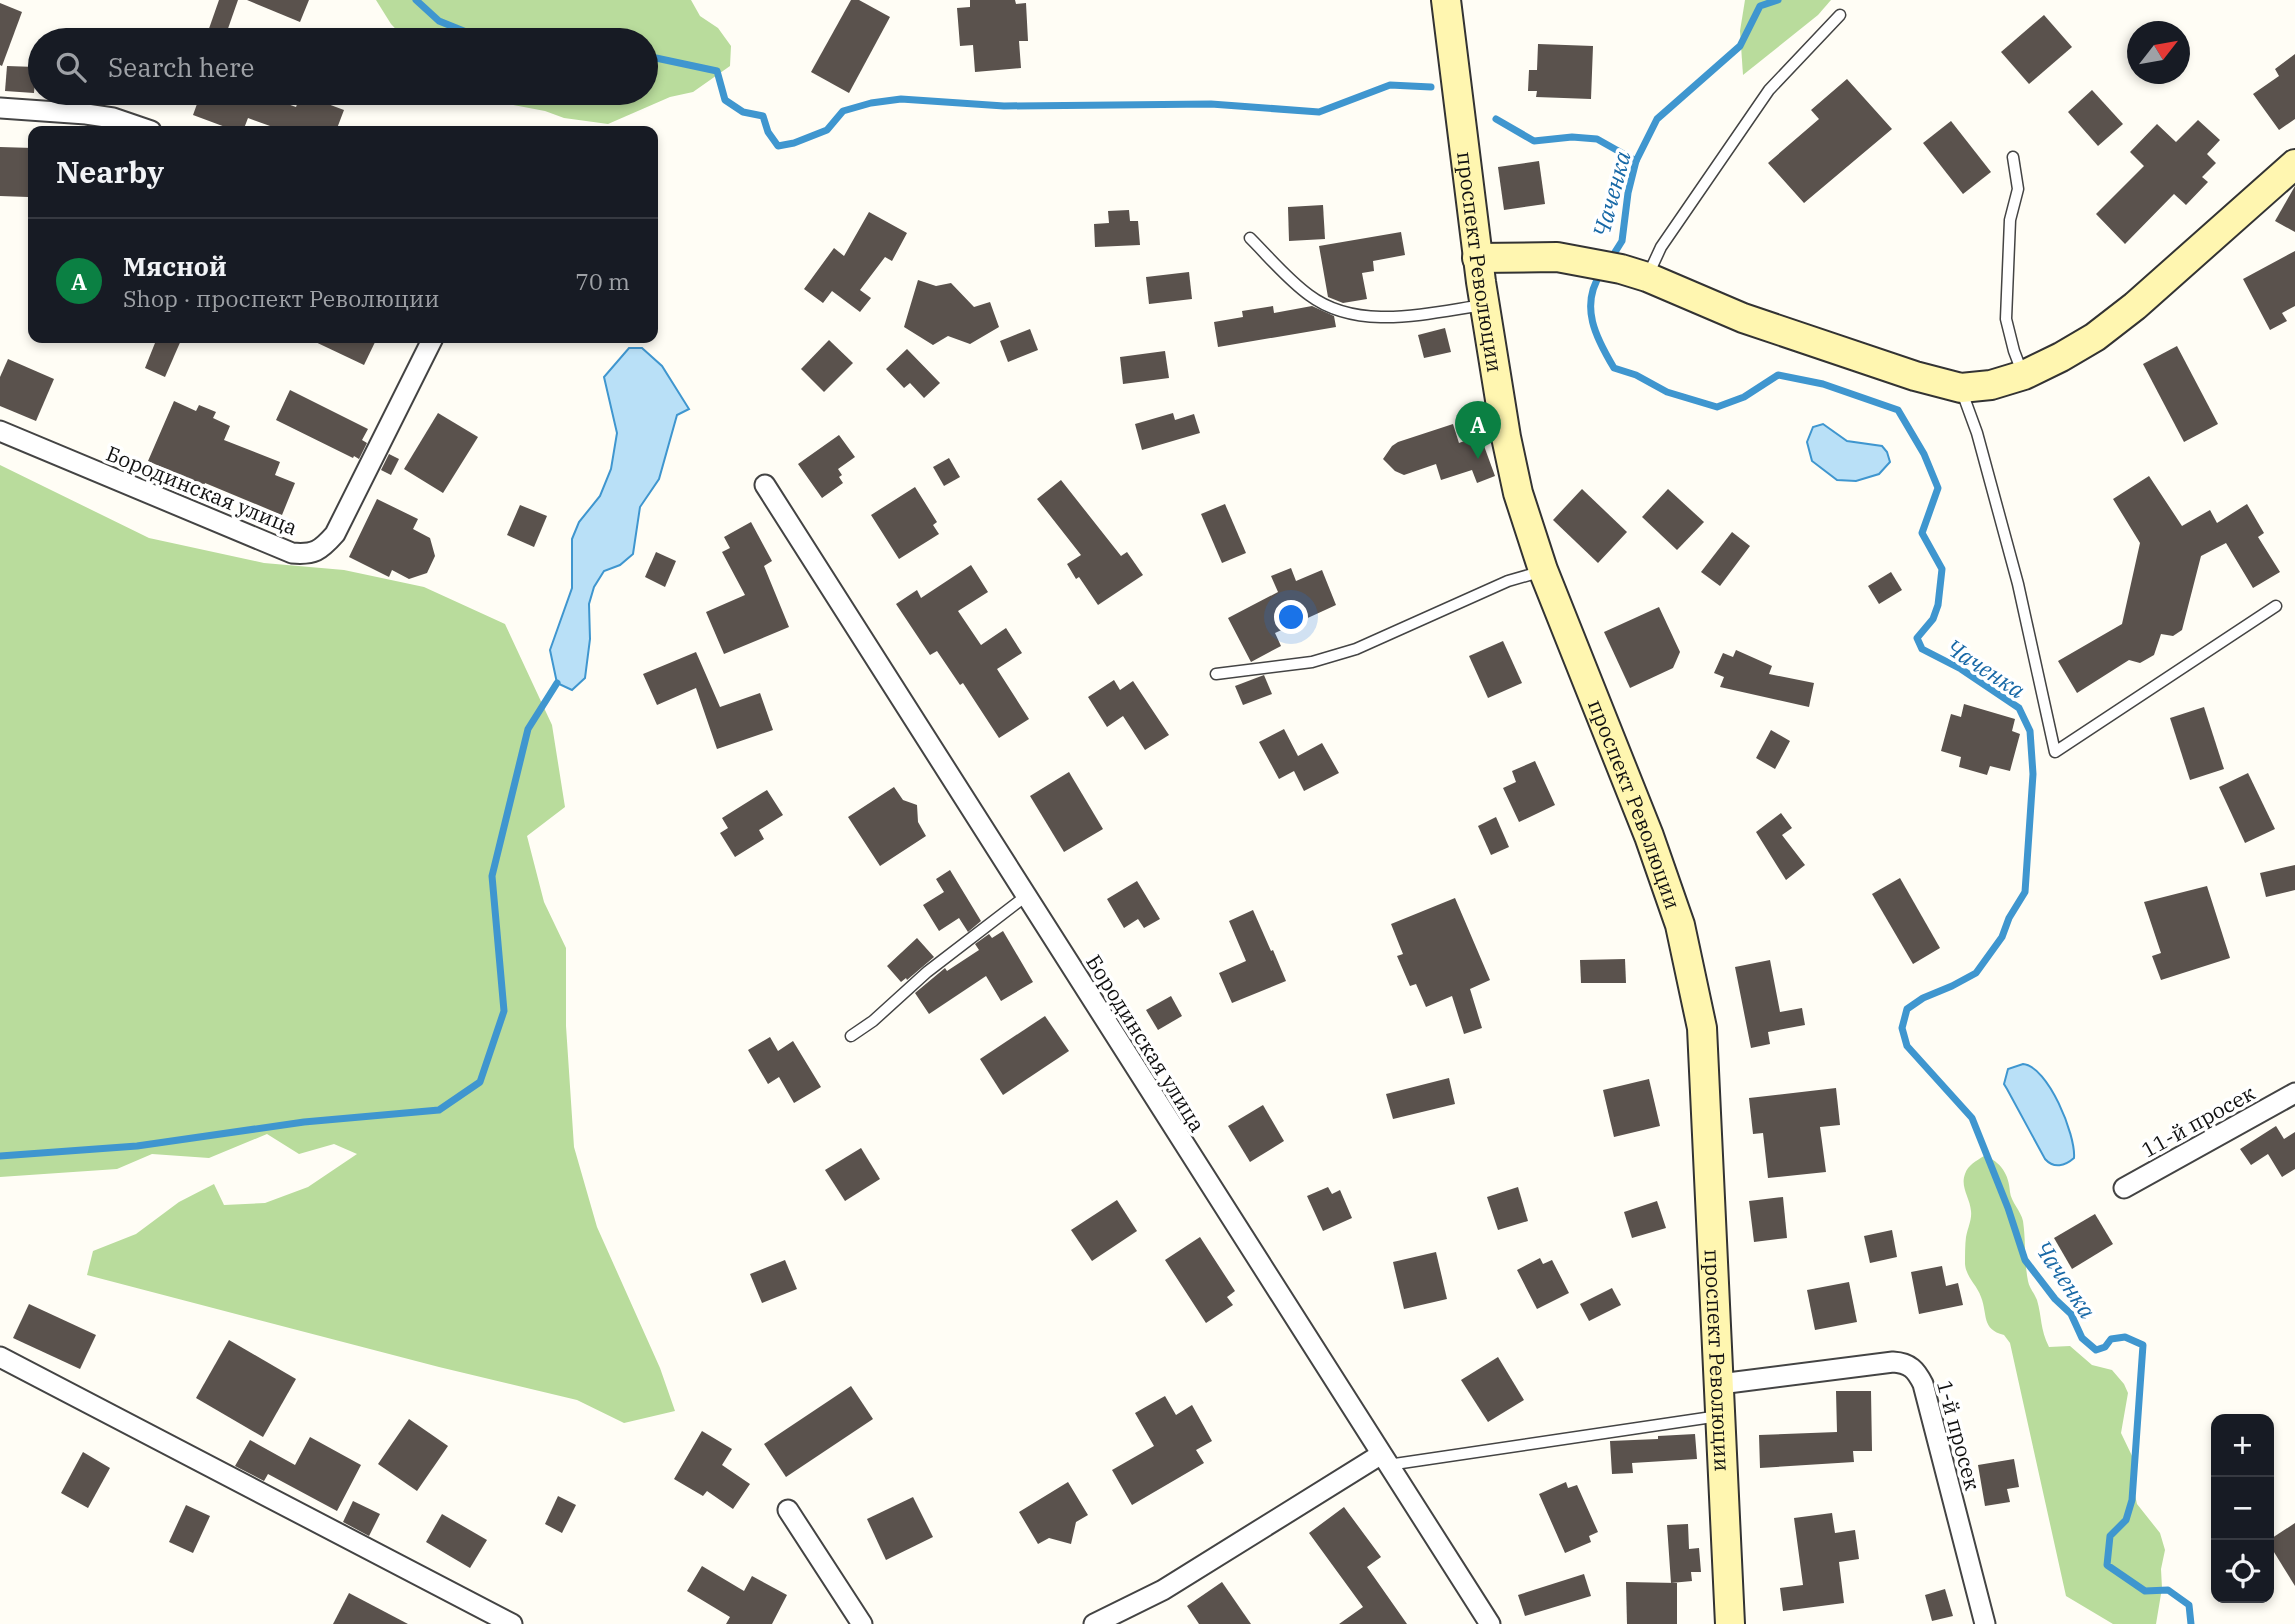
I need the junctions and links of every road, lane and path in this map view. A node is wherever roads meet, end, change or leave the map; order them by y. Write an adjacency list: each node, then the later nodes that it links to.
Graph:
1 (1446, 0): 8 (street, проспект Революции)
2 (1840, 15): 9 (lane)
3 (0, 108): 4 (street)
4 (136, 126)
5 (2013, 158): 12 (lane)
6 (2295, 164): 12 (street)
7 (1250, 238): 10 (lane)
8 (1478, 258): 9 (street); 10 (street, проспект Революции)
9 (1634, 273): 13 (street)
10 (1484, 305): 16 (street, проспект Революции)
11 (430, 343): 14 (street, Бородинская улица)
12 (2024, 376): 13 (street)
13 (1961, 388): 17 (lane)
14 (0, 431)
15 (765, 485): 19 (street, Бородинская улица)
16 (1543, 570): 18 (lane); 24 (street, проспект Революции)
17 (2276, 606)
18 (1216, 674)
19 (1026, 896): 20 (lane); 26 (street, Бородинская улица)
20 (851, 1035)
21 (2295, 1093): 22 (street, 11-й просек)
22 (2124, 1188)
23 (0, 1357): 28 (street)
24 (1720, 1384): 25 (street, проспект Революции); 33 (street, 1-й просек)
25 (1720, 1416): 26 (lane); 32 (street, проспект Революции)
26 (1384, 1460): 30 (street); 31 (street, Бородинская улица)
27 (789, 1510): 29 (street)
28 (512, 1624)
29 (862, 1624)
30 (1094, 1624)
31 (1490, 1624)
32 (1730, 1624)
33 (1985, 1624)

